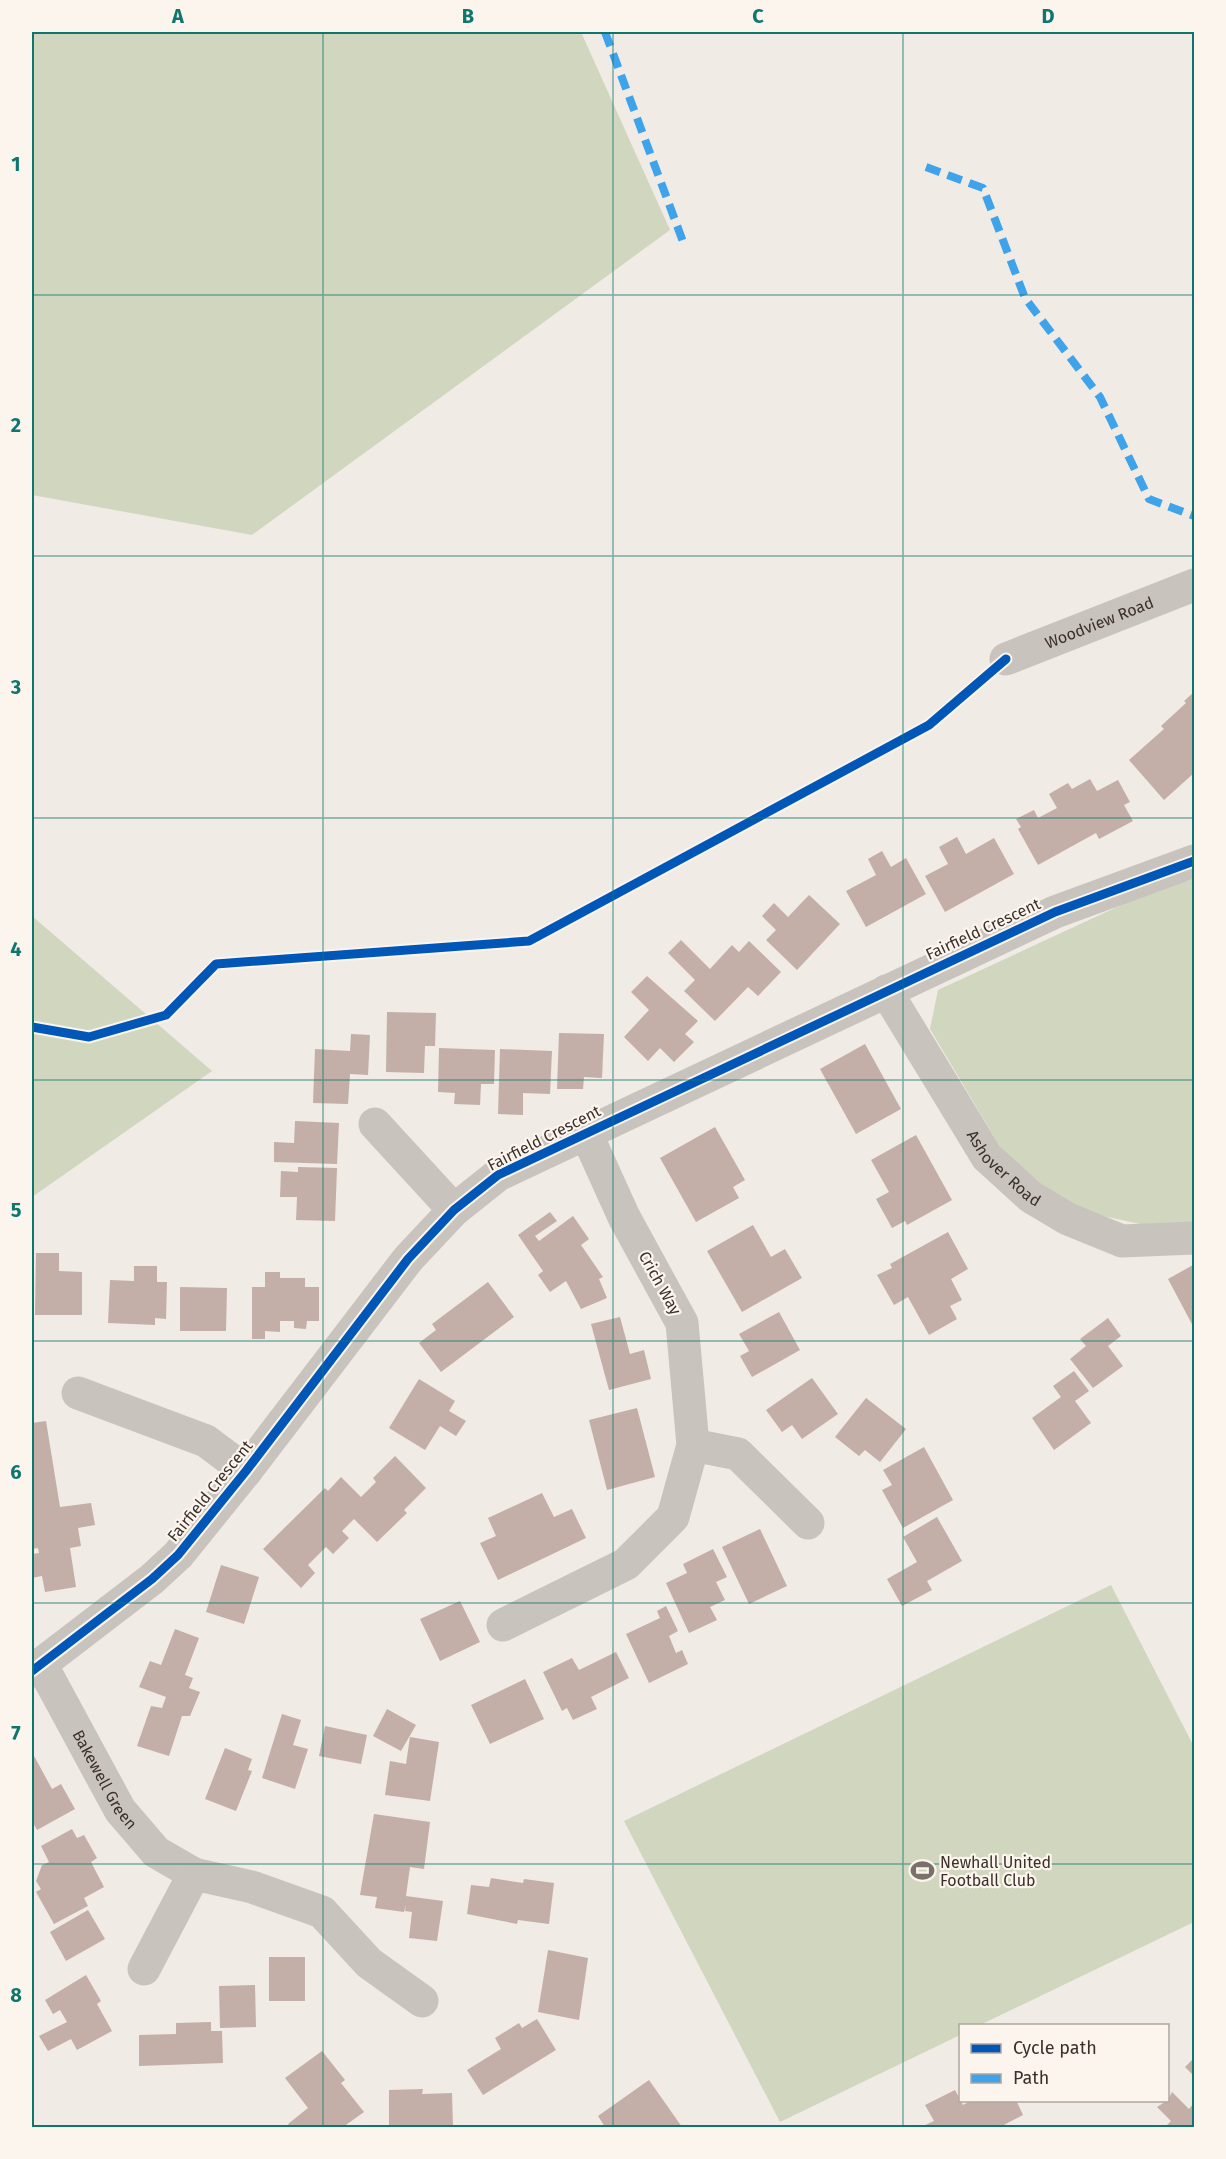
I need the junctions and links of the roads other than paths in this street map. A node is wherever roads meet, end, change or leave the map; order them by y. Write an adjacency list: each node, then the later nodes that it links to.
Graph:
1 (1194, 585): 2 (street, Woodview Road)
2 (1006, 659)
3 (1194, 861): 4 (street, Fairfield Crescent)
4 (886, 991): 6 (street, Fairfield Crescent); 8 (street, Ashover Road)
5 (375, 1124): 7 (street)
6 (586, 1133): 7 (street, Fairfield Crescent); 10 (street, Crich Way)
7 (454, 1210): 11 (street, Fairfield Crescent)
8 (1194, 1238)
9 (78, 1393): 11 (street, Fairfield Crescent)
10 (693, 1445): 12 (street); 13 (street, Crich Way)
11 (246, 1471): 14 (street, Fairfield Crescent)
12 (808, 1523)
13 (503, 1625)
14 (36, 1667): 15 (street, Bakewell Green)
15 (194, 1874): 16 (street); 17 (street, Bakewell Green)
16 (144, 1970)
17 (422, 2001)

